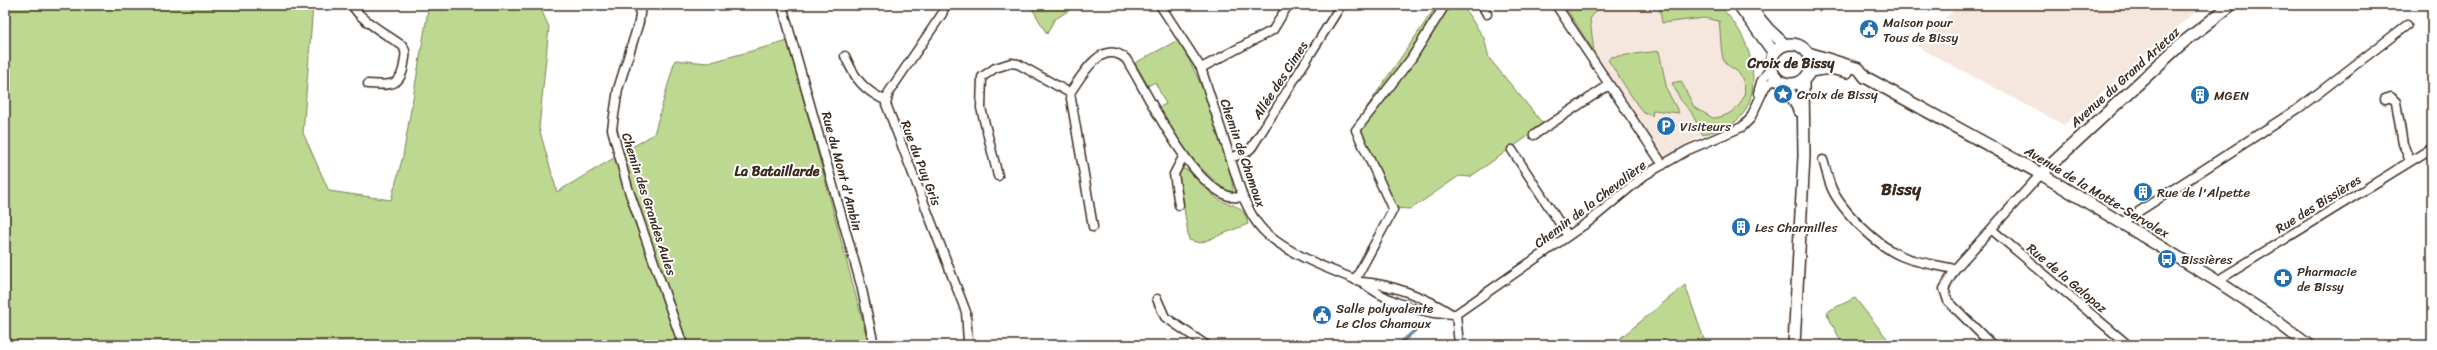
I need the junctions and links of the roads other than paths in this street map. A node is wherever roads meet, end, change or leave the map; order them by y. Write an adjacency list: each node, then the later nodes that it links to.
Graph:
1 (353, 5): 26 (street)
2 (641, 5): 56 (street, Chemin des Grandes Aules)
3 (782, 5): 57 (street, Rue du Mont d'Ambin)
4 (945, 5): 31 (street)
5 (1160, 5): 21 (street, Chemin de Chamoux)
6 (1288, 5): 21 (street)
7 (1341, 5): 38 (street, Allée des Cimes)
8 (1445, 5): 51 (street)
9 (1482, 5): 14 (street)
10 (1556, 5): 28 (street)
11 (1739, 5): 17 (main road)
12 (1748, 5): 16 (main road)
13 (2231, 5): 42 (main road, Avenue du Grand Arietaz)
14 (1487, 14)
15 (2407, 25): 46 (street)
16 (1785, 45): 17 (main road); 18 (main road)
17 (1774, 53): 20 (main road)
18 (1808, 53): 22 (main road); 23 (main road, Avenue de la Motte-Servolex)
19 (844, 56): 31 (street)
20 (1771, 67): 24 (main road); 32 (street, Chemin de la Chevalière)
21 (1201, 68): 38 (street, Chemin de Chamoux)
22 (1810, 71): 23 (main road, Avenue de la Motte-Servolex); 25 (main road)
23 (1863, 76): 42 (main road, Avenue de la Motte-Servolex)
24 (1776, 78): 27 (main road); 32 (street, Chemin de la Chevalière)
25 (1803, 81): 27 (main road); 33 (main road)
26 (368, 84)
27 (1785, 84): 33 (main road)
28 (1609, 85): 34 (street); 41 (street)
29 (1070, 93): 37 (street); 43 (street); 47 (street)
30 (2385, 99): 40 (street)
31 (887, 101): 55 (street, Rue du Puy Gris)
32 (1756, 104): 41 (street, Chemin de la Chevalière)
33 (1801, 114): 60 (main road)
34 (1534, 135)
35 (2432, 148): 40 (street, Rue des Bissières)
36 (1512, 150): 49 (street)
37 (1183, 157): 44 (street); 45 (street)
38 (1230, 158): 44 (street, Chemin de Chamoux)
39 (1823, 160): 50 (street)
40 (2410, 161): 52 (street, Rue des Bissières)
41 (1662, 165): 49 (street, Chemin de la Chevalière)
42 (2041, 174): 46 (main road, Avenue de la Motte-Servolex); 48 (street)
43 (998, 176)
44 (1243, 197): 51 (street, Chemin de Chamoux)
45 (1179, 205)
46 (2121, 223): 52 (main road, Avenue de la Motte-Servolex)
47 (1093, 227)
48 (1990, 229): 50 (street); 62 (street, Rue de la Galopaz)
49 (1568, 236): 54 (street, Chemin de la Chevalière)
50 (1956, 269): 61 (street)
51 (1358, 281): 54 (street, Chemin de Chamoux)
52 (2217, 281): 63 (main road, Avenue de la Motte-Servolex)
53 (1157, 299): 58 (street)
54 (1453, 314): 59 (street)
55 (968, 341)
56 (683, 345)
57 (874, 345)
58 (1206, 345)
59 (1459, 345)
60 (1794, 345)
61 (1992, 345)
62 (2128, 345)
63 (2308, 345)

